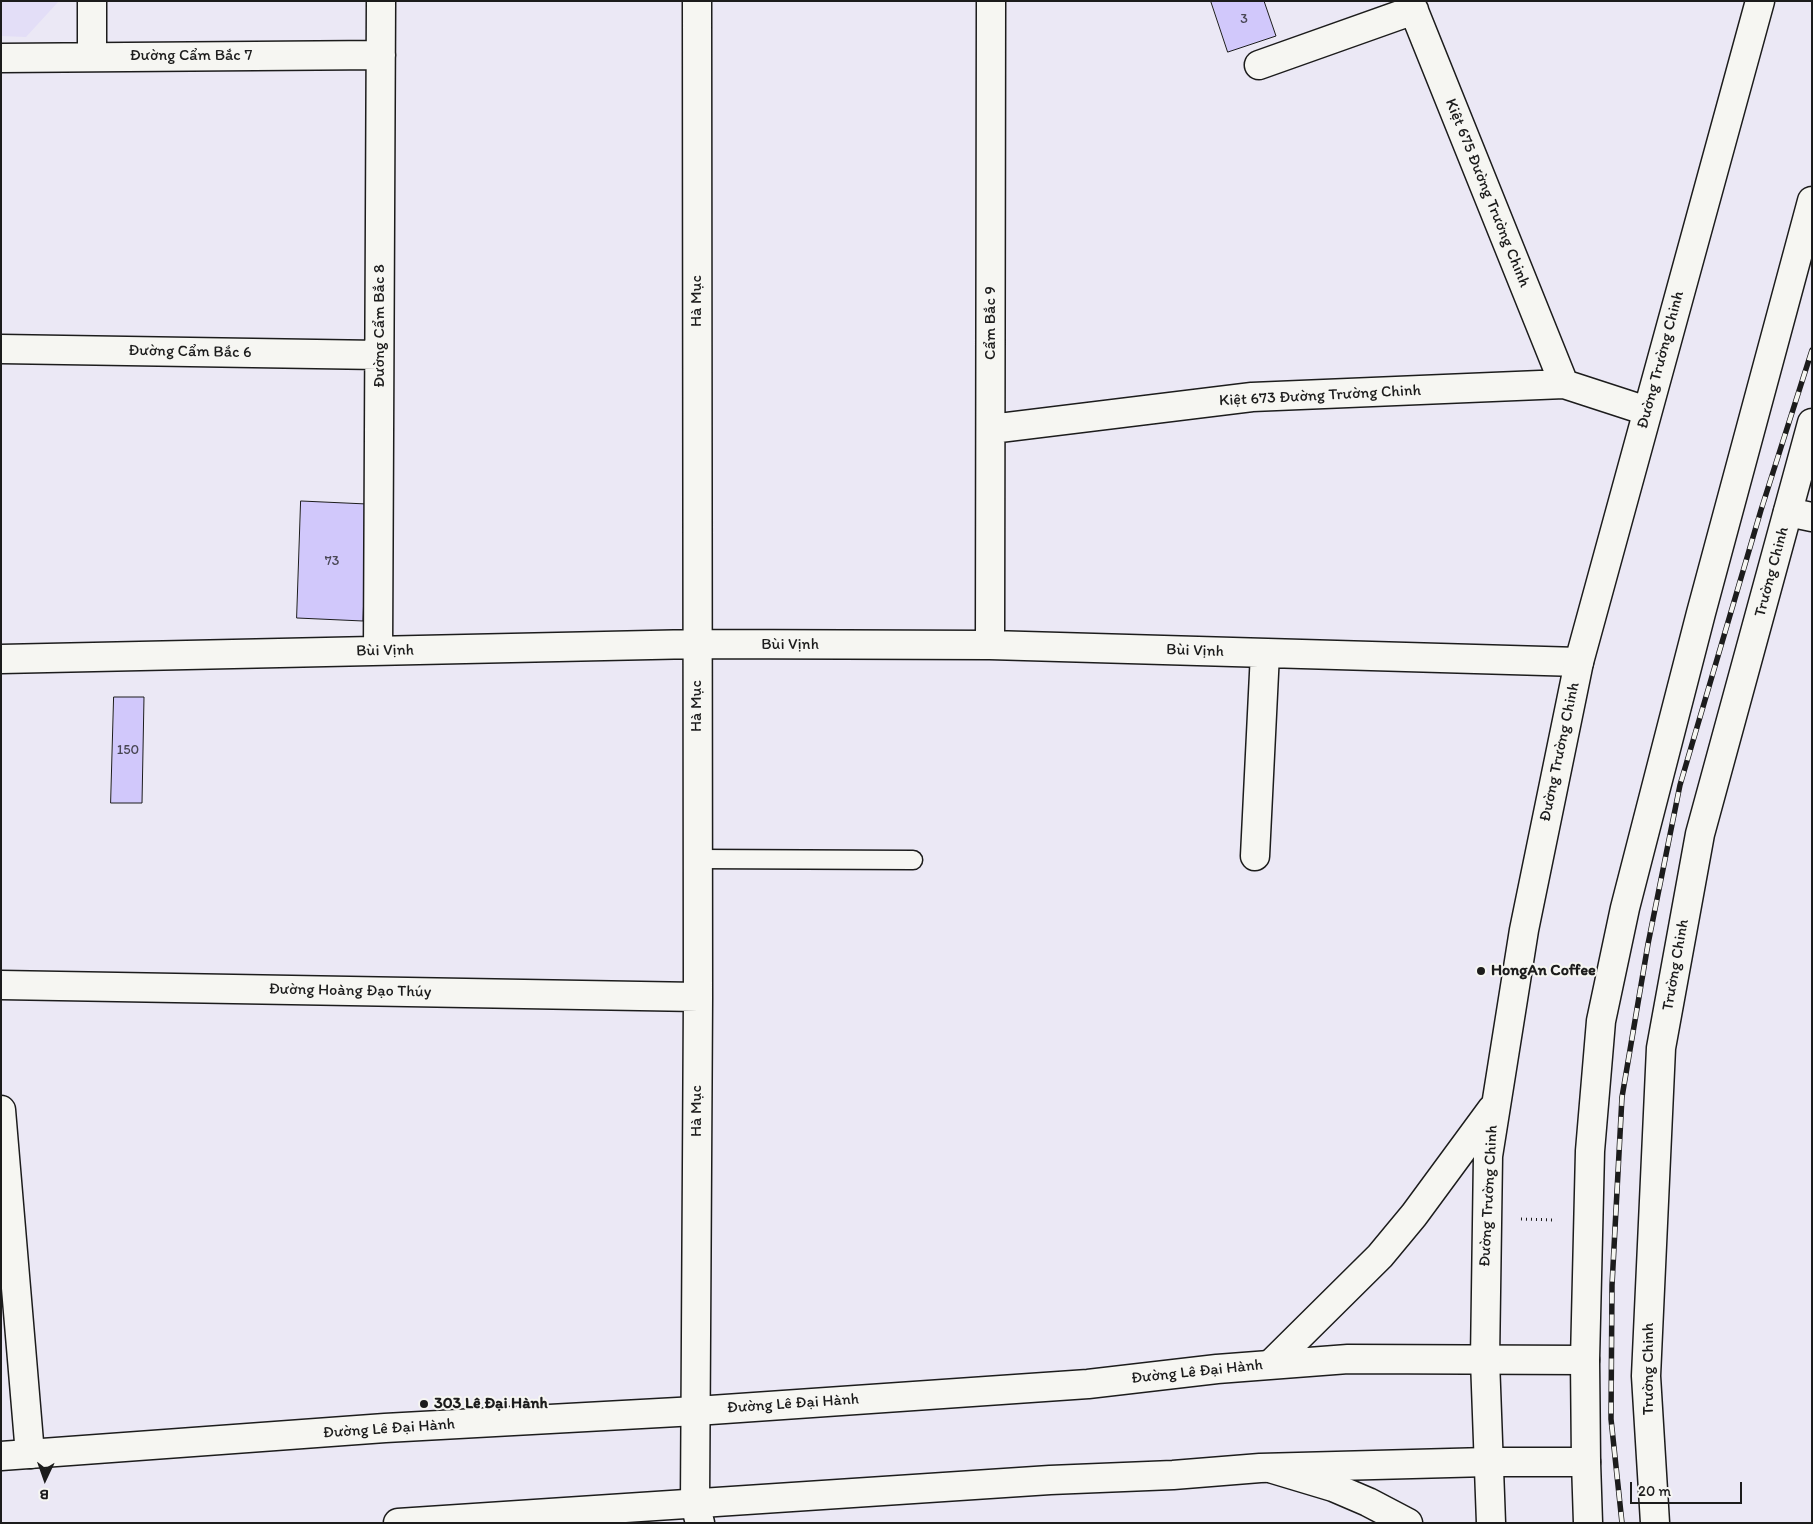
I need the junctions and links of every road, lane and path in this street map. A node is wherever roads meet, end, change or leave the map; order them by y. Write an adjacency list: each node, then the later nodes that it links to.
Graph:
1 (92, 1): 8 (main road)
2 (382, 1): 7 (main road, Đường Cẩm Bắc 8)
3 (697, 1): 19 (main road, Hà Mục)
4 (991, 1): 17 (main road, Cẩm Bắc 9)
5 (1760, 1): 15 (main road, Đường Trường Chinh)
6 (1412, 6): 10 (main road); 14 (main road, Kiệt 675 Đường Trường Chinh)
7 (381, 55): 8 (main road, Đường Cẩm Bắc 7); 13 (main road, Đường Cẩm Bắc 8)
8 (92, 57): 9 (main road, Đường Cẩm Bắc 7)
9 (1, 58)
10 (1259, 65)
11 (1812, 201): 33 (main road)
12 (1, 349): 13 (main road, Đường Cẩm Bắc 6)
13 (379, 355): 21 (main road, Đường Cẩm Bắc 8)
14 (1564, 384): 15 (main road, Kiệt 673 Đường Trường Chinh); 17 (main road, Kiệt 673 Đường Trường Chinh)
15 (1647, 411): 24 (main road, Đường Trường Chinh)
16 (1812, 423): 18 (main road, Trường Chinh)
17 (991, 429): 20 (main road, Cẩm Bắc 9)
18 (1800, 515): 48 (main road, Trường Chinh)
19 (697, 644): 20 (main road, Bùi Vịnh); 21 (main road, Bùi Vịnh); 26 (main road, Hà Mục)
20 (990, 645): 22 (main road, Bùi Vịnh)
21 (378, 651): 23 (main road, Bùi Vịnh)
22 (1265, 653): 24 (main road, Bùi Vịnh); 25 (main road)
23 (1, 659)
24 (1579, 662): 30 (main road, Đường Trường Chinh)
25 (1255, 856)
26 (697, 859): 27 (lane); 29 (main road, Hà Mục)
27 (913, 860)
28 (1, 985): 29 (main road, Đường Hoàng Đạo Thúy)
29 (698, 997): 37 (main road, Hà Mục)
30 (1495, 1105): 32 (main road, Đường Trường Chinh); 36 (main road)
31 (1, 1110): 38 (main road)
32 (1486, 1218): 33 (path); 34 (main road, Đường Trường Chinh)
33 (1588, 1221): 35 (main road)
34 (1485, 1360): 35 (main road, Đường Lê Đại Hành); 36 (main road, Đường Lê Đại Hành); 40 (main road, Đường Trường Chinh)
35 (1586, 1360): 41 (main road)
36 (1271, 1364): 37 (main road, Đường Lê Đại Hành)
37 (696, 1411): 38 (main road, Đường Lê Đại Hành); 43 (main road, Hà Mục)
38 (30, 1454): 39 (main road, Đường Lê Đại Hành)
39 (1, 1456)
40 (1488, 1462): 41 (main road); 42 (main road); 46 (main road, Đường Trường Chinh)
41 (1586, 1462): 47 (main road)
42 (1273, 1469): 43 (main road); 45 (main road)
43 (698, 1513): 44 (main road)
44 (398, 1523)
45 (1408, 1523)
46 (1491, 1523)
47 (1588, 1523)
48 (1655, 1523)

